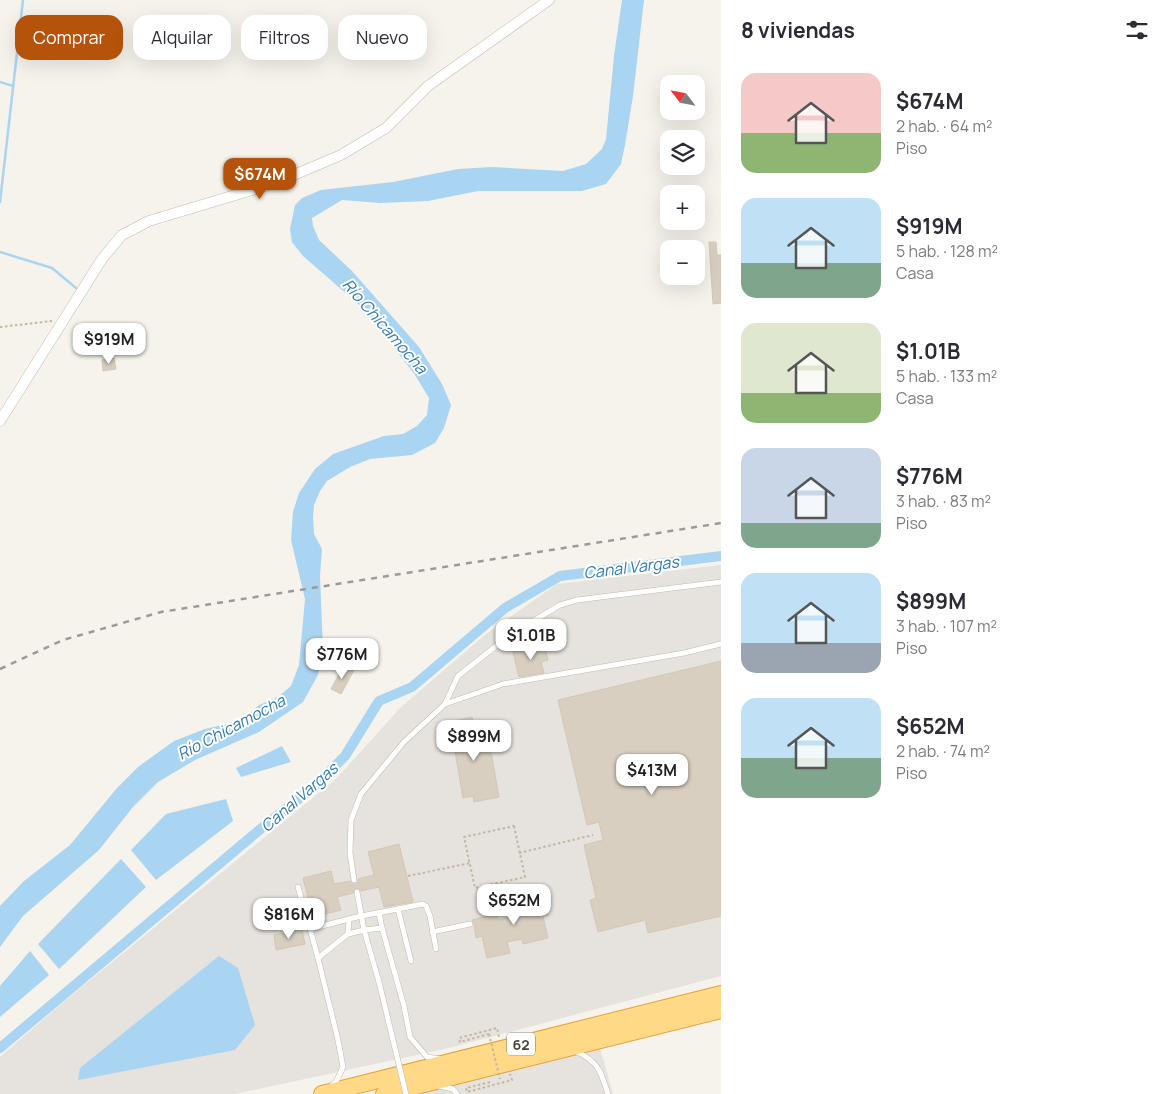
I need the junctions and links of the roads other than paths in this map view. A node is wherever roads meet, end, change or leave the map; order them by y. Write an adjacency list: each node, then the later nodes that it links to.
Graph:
1 (549, 0): 2 (street)
2 (0, 421)
3 (721, 582): 5 (lane)
4 (721, 644): 5 (lane)
5 (445, 704): 6 (lane)
6 (354, 880)
7 (298, 887): 15 (lane)
8 (357, 892): 11 (lane)
9 (398, 910): 10 (lane); 17 (lane); 21 (lane)
10 (379, 912): 11 (lane); 14 (lane)
11 (361, 916): 12 (lane); 16 (lane)
12 (349, 919): 15 (lane); 18 (lane)
13 (470, 924): 17 (lane)
14 (382, 928): 16 (lane); 26 (lane)
15 (310, 929): 20 (lane)
16 (364, 930): 18 (lane); 30 (lane, bridge)
17 (432, 932): 19 (lane)
18 (348, 934): 20 (lane)
19 (436, 949)
20 (318, 958): 28 (lane)
21 (411, 961)
22 (721, 994): 25 (highway, 62)
23 (721, 1010): 24 (highway, 62)
24 (566, 1048): 25 (highway, 62); 32 (lane)
25 (505, 1056): 26 (highway, 62); 27 (highway, 62)
26 (455, 1061): 28 (highway, 62)
27 (426, 1082): 29 (highway, 62); 31 (lane)
28 (320, 1094)
29 (384, 1094)
30 (406, 1094)
31 (457, 1094)
32 (608, 1094)

